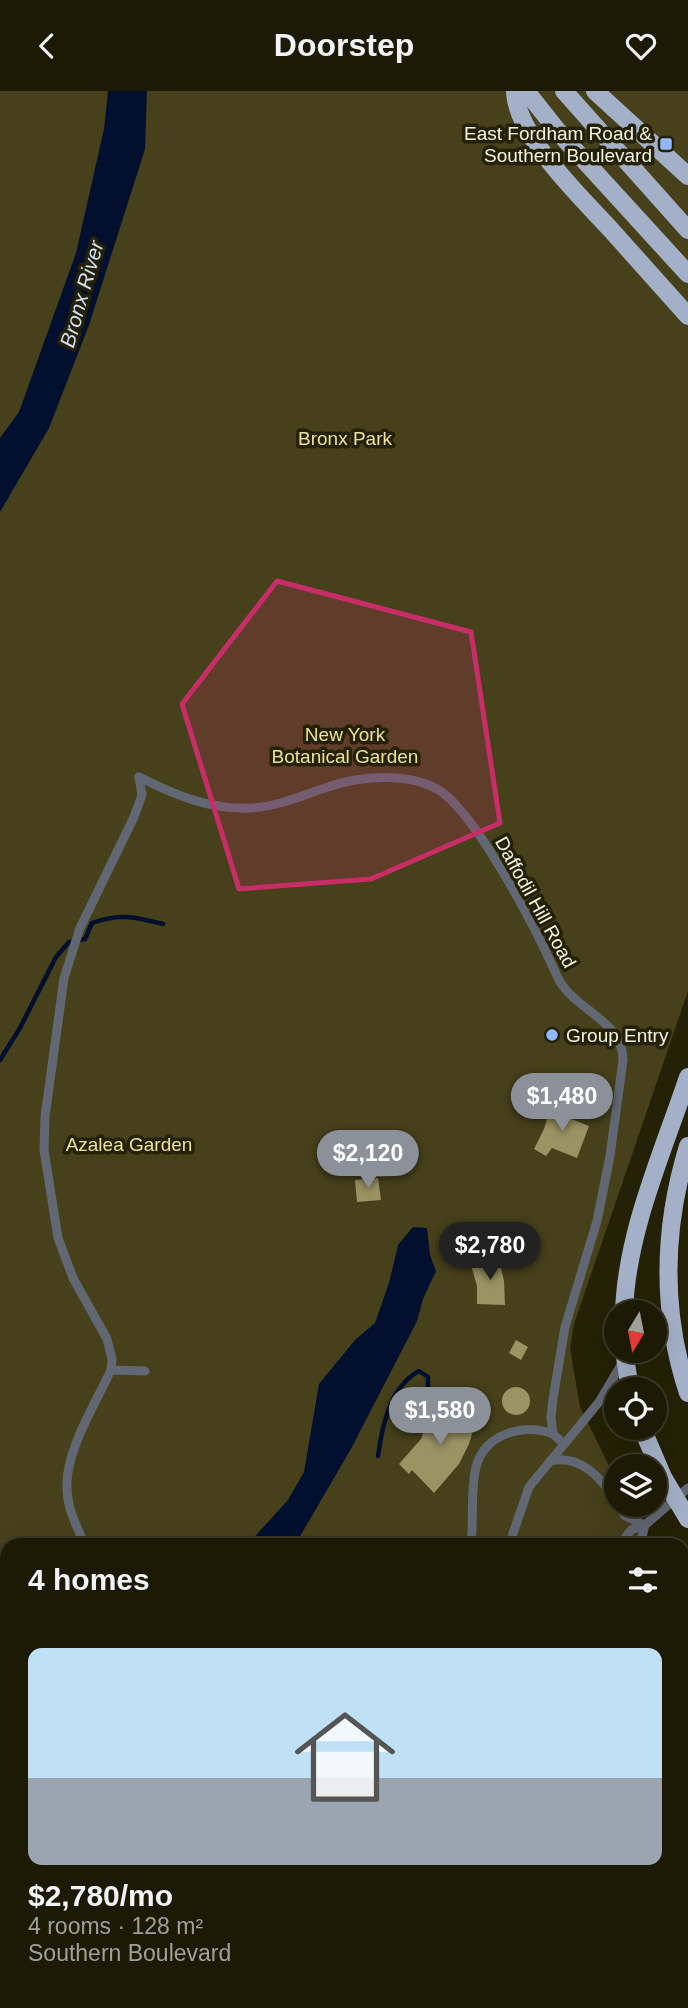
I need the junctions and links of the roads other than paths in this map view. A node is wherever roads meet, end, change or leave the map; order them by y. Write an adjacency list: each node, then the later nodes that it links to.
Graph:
1 (515, 91): 8 (main road)
2 (526, 91): 7 (main road)
3 (564, 91): 6 (main road)
4 (595, 91): 5 (main road)
5 (688, 176)
6 (688, 230)
7 (688, 274)
8 (688, 316)
9 (688, 1077): 11 (main road)
10 (688, 1146): 15 (main road)
11 (625, 1300)
12 (620, 1363): 18 (lane)
13 (111, 1370): 14 (lane); 16 (lane, Daffodil Hill Road); 25 (lane)
14 (145, 1371)
15 (688, 1393)
16 (553, 1434): 18 (lane); 26 (lane)
17 (646, 1440): 21 (main road)
18 (564, 1444): 19 (lane)
19 (550, 1461): 20 (lane); 27 (lane)
20 (604, 1482)
21 (681, 1492): 23 (main road); 24 (lane)
22 (627, 1517): 24 (lane)
23 (688, 1519)
24 (645, 1525): 28 (lane); 29 (lane)
25 (82, 1538)
26 (471, 1538)
27 (511, 1538)
28 (626, 1538)
29 (642, 1538)

